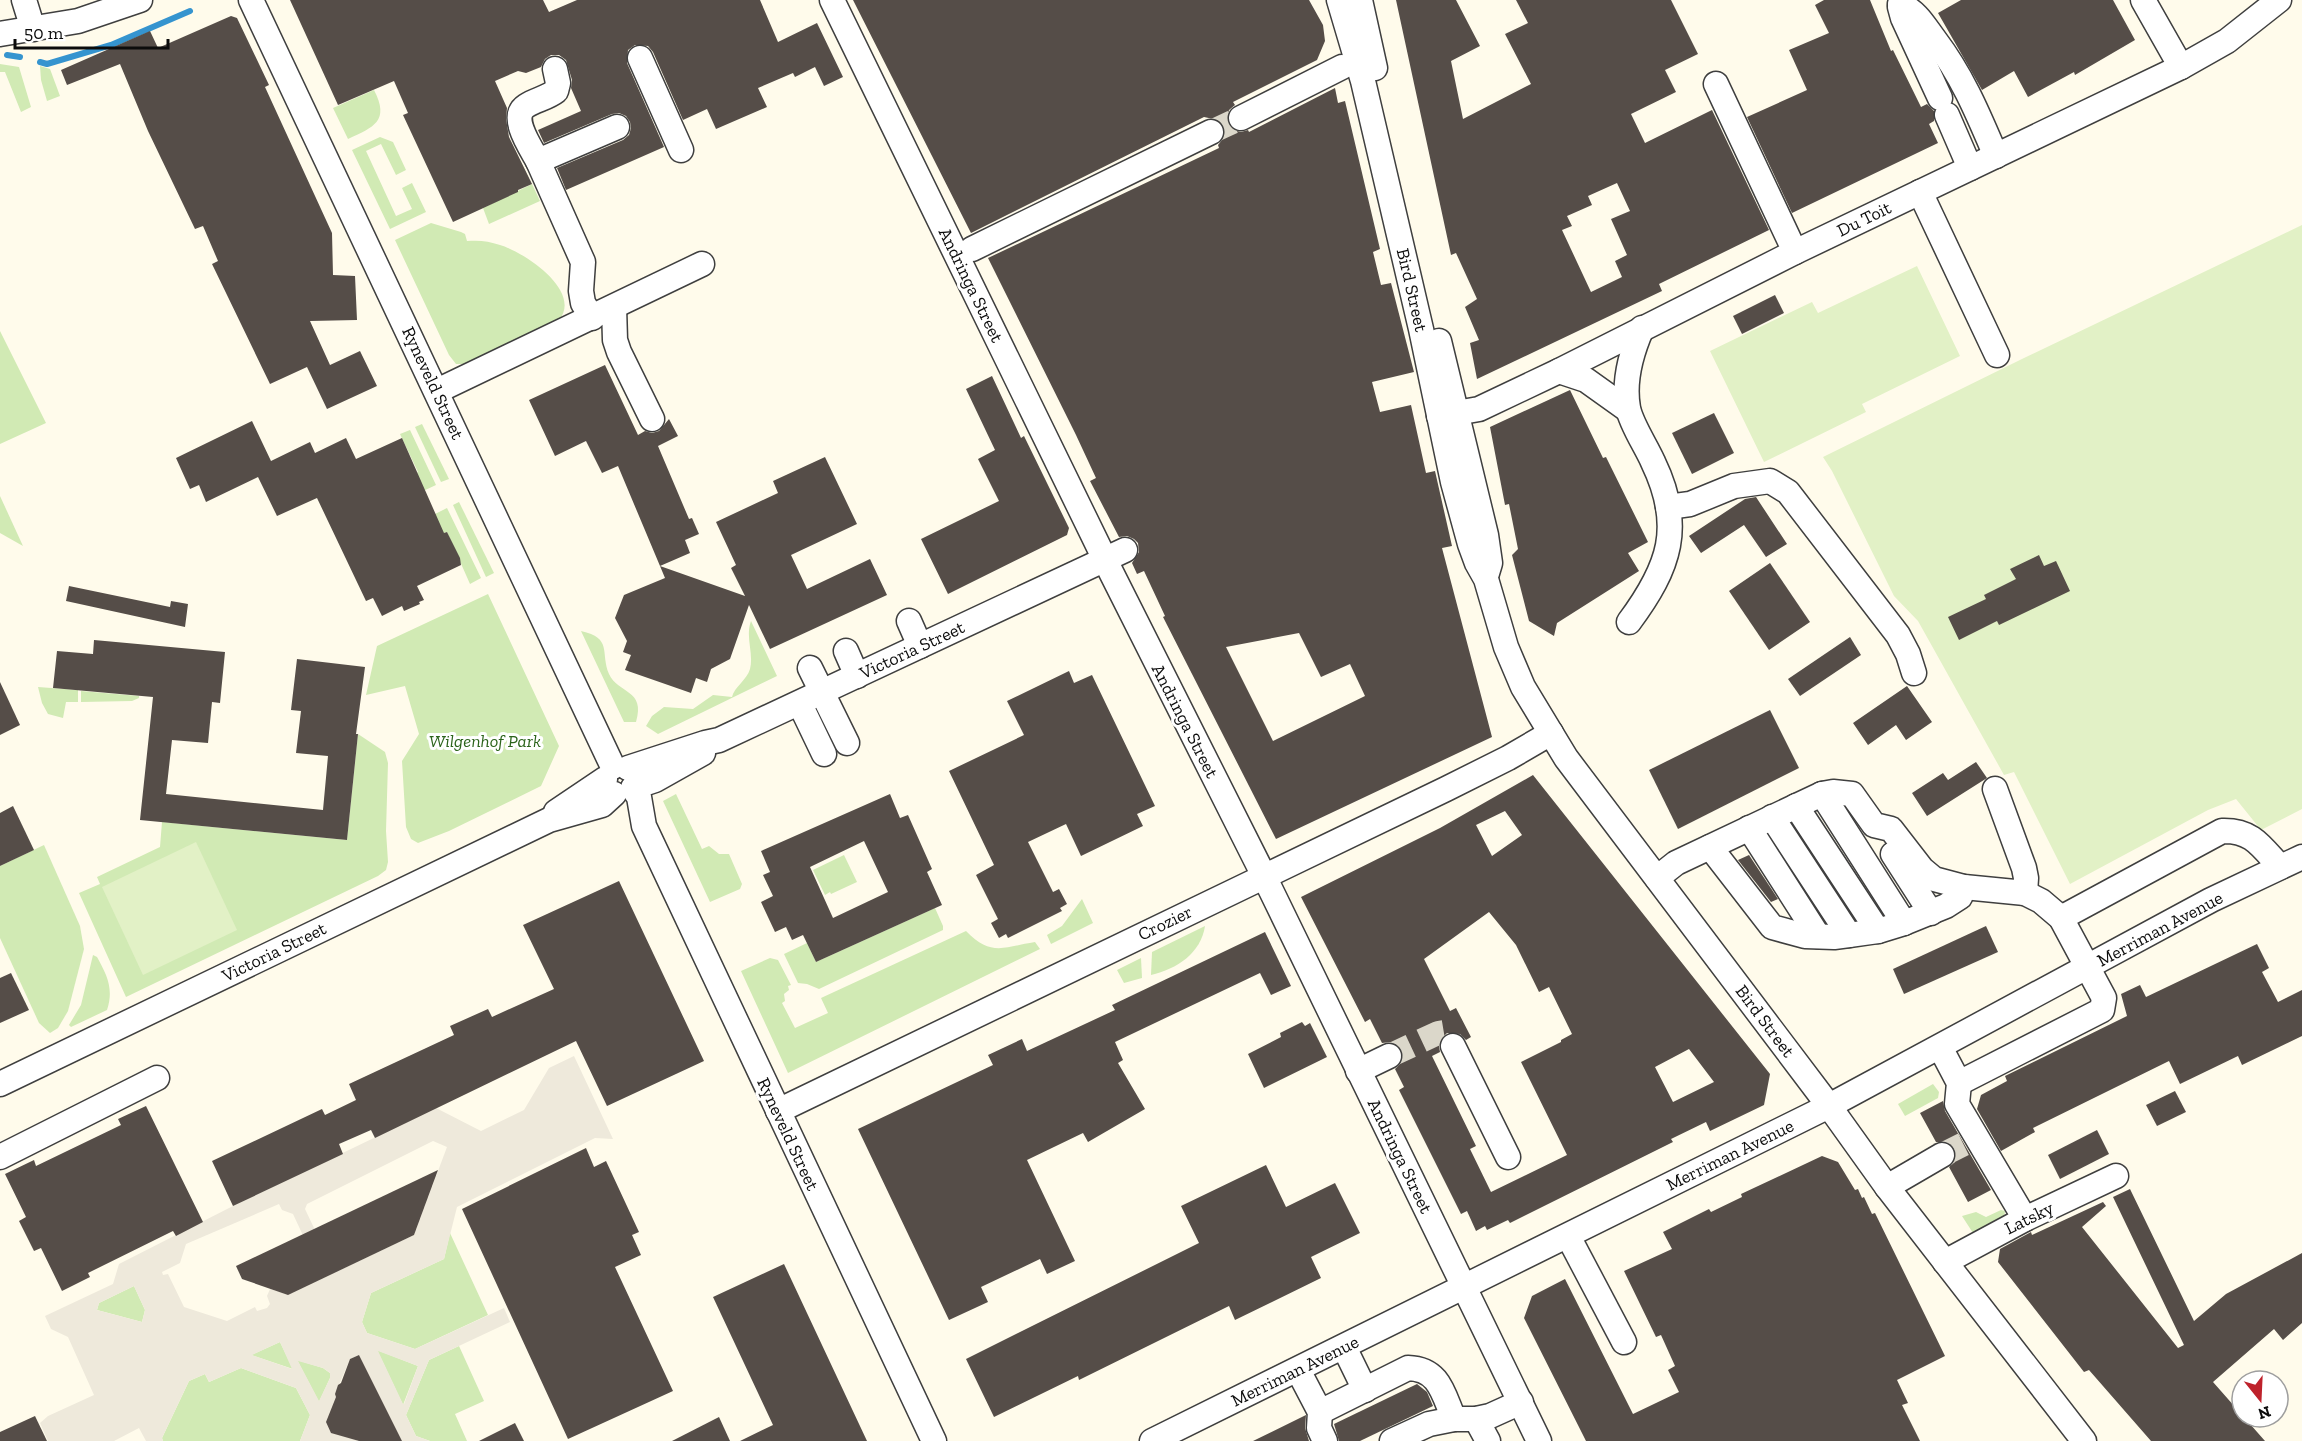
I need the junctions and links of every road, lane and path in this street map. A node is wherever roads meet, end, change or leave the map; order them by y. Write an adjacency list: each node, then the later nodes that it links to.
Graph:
1 (24, 0): 10 (street)
2 (140, 0): 10 (street)
3 (251, 0): 33 (street, Ryneveld Street)
4 (832, 0): 38 (street, Andringa Street)
5 (1339, 0): 35 (street, Bird Street)
6 (1360, 0): 35 (street, Bird Street)
7 (2143, 0): 14 (street)
8 (2279, 0): 14 (street, Du Toit)
9 (1898, 2): 21 (street); 23 (street)
10 (33, 28): 11 (street)
11 (0, 34)
12 (640, 58): 20 (street)
13 (1342, 67): 17 (street)
14 (2181, 67): 21 (street, Du Toit)
15 (555, 69): 22 (street)
16 (1716, 84): 26 (street)
17 (1241, 117)
18 (617, 127): 22 (street)
19 (1211, 132): 25 (street)
20 (681, 150)
21 (1996, 156): 23 (street, Du Toit)
22 (538, 161): 29 (street)
23 (1970, 168): 24 (street, Du Toit)
24 (1920, 192): 26 (street, Du Toit); 31 (street)
25 (972, 249)
26 (1795, 252): 30 (street, Du Toit)
27 (702, 264): 28 (street)
28 (614, 307): 29 (street); 36 (street)
29 (592, 318): 33 (street)
30 (1642, 328): 32 (street, Du Toit); 34 (street)
31 (1997, 355)
32 (1559, 371): 34 (street); 35 (street, Du Toit)
33 (437, 391): 51 (street, Ryneveld Street)
34 (1628, 410): 37 (street)
35 (1447, 414): 48 (street, Bird Street)
36 (652, 419)
37 (1668, 507): 40 (street); 44 (street)
38 (1114, 555): 41 (street, Victoria Street); 57 (street, Andringa Street)
39 (909, 621): 41 (street)
40 (1629, 622)
41 (920, 646): 45 (street, Victoria Street)
42 (846, 651): 45 (street)
43 (810, 668): 46 (street)
44 (1914, 673)
45 (857, 676): 46 (street, Victoria Street)
46 (823, 692): 47 (street, Victoria Street); 49 (street)
47 (800, 704): 50 (street); 51 (street, Victoria Street)
48 (1551, 733): 57 (street, Crozier); 58 (street, Bird Street)
49 (847, 743)
50 (824, 754)
51 (620, 783): 70 (street, Victoria Street); 72 (street, Ryneveld Street)
52 (1995, 789): 60 (street)
53 (1772, 817): 54 (street); 58 (street); 62 (street); 62 (street); 62 (street); 62 (street)
54 (1874, 825): 59 (street); 62 (street)
55 (2302, 857): 56 (street, Merriman Avenue)
56 (2280, 867): 61 (street); 63 (street, Merriman Avenue)
57 (1264, 876): 67 (street, Andringa Street); 72 (street, Crozier)
58 (1657, 878): 71 (street, Bird Street)
59 (1964, 887): 60 (street); 62 (street)
60 (2025, 893): 61 (street)
61 (2061, 918): 63 (street)
62 (1862, 929)
63 (2088, 968): 65 (street, Merriman Avenue); 69 (street)
64 (1453, 1046): 75 (street)
65 (1940, 1047): 69 (street); 71 (street, Merriman Avenue)
66 (1389, 1056): 67 (street)
67 (1358, 1071): 81 (street, Andringa Street)
68 (157, 1078): 74 (street)
69 (1959, 1083): 78 (street)
70 (0, 1084)
71 (1829, 1106): 77 (street, Bird Street); 79 (street, Merriman Avenue)
72 (778, 1112): 89 (street, Ryneveld Street)
73 (1942, 1155): 77 (street)
74 (0, 1157)
75 (1508, 1157)
76 (2116, 1176): 78 (street, Latsky)
77 (1887, 1187): 80 (street, Bird Street)
78 (2025, 1219): 80 (street, Latsky)
79 (1568, 1236): 81 (street, Merriman Avenue); 82 (street)
80 (1945, 1262): 95 (street, Bird Street)
81 (1464, 1285): 83 (street, Merriman Avenue); 86 (street, Andringa Street)
82 (1624, 1342)
83 (1344, 1347): 84 (street, Merriman Avenue); 85 (street)
84 (1298, 1370): 87 (street); 90 (street, Merriman Avenue)
85 (1365, 1390): 87 (street); 88 (street)
86 (1521, 1402): 88 (street); 94 (street, Andringa Street)
87 (1320, 1412): 91 (street)
88 (1465, 1419): 92 (street); 93 (street)
89 (934, 1441)
90 (1152, 1441)
91 (1325, 1441)
92 (1392, 1441)
93 (1488, 1441)
94 (1539, 1441)
95 (2084, 1441)

